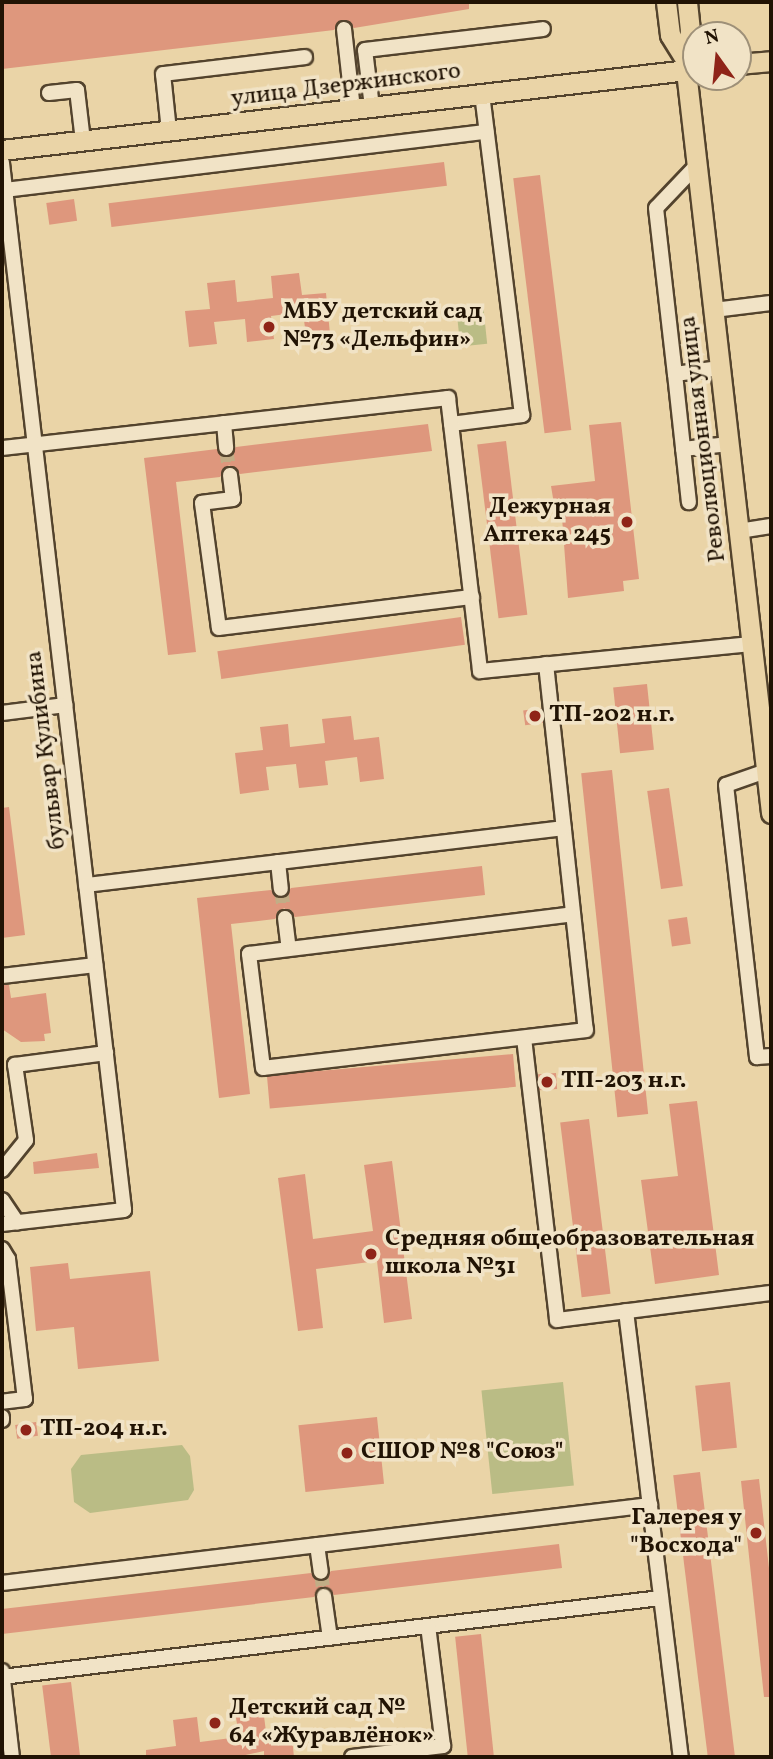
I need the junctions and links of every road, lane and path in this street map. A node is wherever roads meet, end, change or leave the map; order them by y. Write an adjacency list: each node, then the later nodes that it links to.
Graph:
1 (666, 2): 6 (main road)
2 (687, 2): 3 (main road)
3 (689, 21)
4 (344, 29): 14 (street)
5 (543, 29): 14 (street)
6 (682, 55)
7 (306, 57): 15 (street)
8 (771, 61): 9 (main road)
9 (752, 63)
10 (682, 67): 13 (main road, улица Дзержинского)
11 (691, 91): 20 (main road, Революционная улица)
12 (50, 93): 17 (street)
13 (482, 94): 14 (main road, улица Дзержинского); 16 (street)
14 (362, 108): 15 (main road, улица Дзержинского)
15 (169, 131): 17 (main road, улица Дзержинского)
16 (487, 132): 21 (street); 27 (street)
17 (83, 141): 18 (main road, улица Дзержинского)
18 (2, 150)
19 (2, 163): 21 (street, бульвар Кулибина)
20 (697, 165): 23 (main road, Революционная улица); 25 (street)
21 (5, 190): 28 (street, бульвар Кулибина)
22 (771, 303): 23 (street)
23 (714, 310): 24 (main road, Революционная улица)
24 (720, 369): 25 (street); 29 (main road, Революционная улица)
25 (675, 373): 32 (street)
26 (223, 423): 27 (street); 28 (street); 31 (street)
27 (451, 424): 37 (street)
28 (34, 444): 30 (street); 41 (street, бульвар Кулибина)
29 (729, 444): 32 (street); 36 (main road, Революционная улица)
30 (2, 448)
31 (226, 448)
32 (683, 449): 34 (street)
33 (230, 475): 37 (street)
34 (689, 502)
35 (771, 526): 36 (street)
36 (739, 531): 38 (main road, Революционная улица)
37 (472, 597): 39 (street)
38 (752, 644): 39 (street); 40 (main road, Революционная улица)
39 (546, 664): 45 (street)
40 (765, 697): 43 (main road, Революционная улица)
41 (65, 705): 42 (street); 47 (street, бульвар Кулибина)
42 (2, 713)
43 (766, 771): 44 (main road, Революционная улица); 56 (street)
44 (771, 813)
45 (564, 828): 46 (street); 49 (street)
46 (278, 862): 47 (street); 48 (street)
47 (86, 885): 52 (street, бульвар Кулибина)
48 (281, 889)
49 (573, 914): 51 (street); 54 (street)
50 (285, 918): 51 (street)
51 (289, 949): 54 (street)
52 (96, 965): 53 (street); 55 (street, бульвар Кулибина)
53 (2, 976)
54 (524, 1038): 62 (street)
55 (106, 1053): 57 (street); 59 (street, бульвар Кулибина)
56 (771, 1056)
57 (2, 1170)
58 (2, 1200): 59 (street)
59 (9, 1223)
60 (2, 1249): 63 (street)
61 (771, 1293): 62 (street)
62 (626, 1311): 64 (street)
63 (2, 1402)
64 (650, 1505): 65 (street); 69 (street)
65 (317, 1545): 66 (street); 67 (street)
66 (321, 1572)
67 (2, 1583)
68 (324, 1596): 71 (street)
69 (661, 1598): 70 (street); 75 (street)
70 (428, 1626): 71 (street); 74 (street)
71 (330, 1638): 72 (street)
72 (2, 1675): 73 (street)
73 (12, 1757)
74 (352, 1757)
75 (681, 1757)

